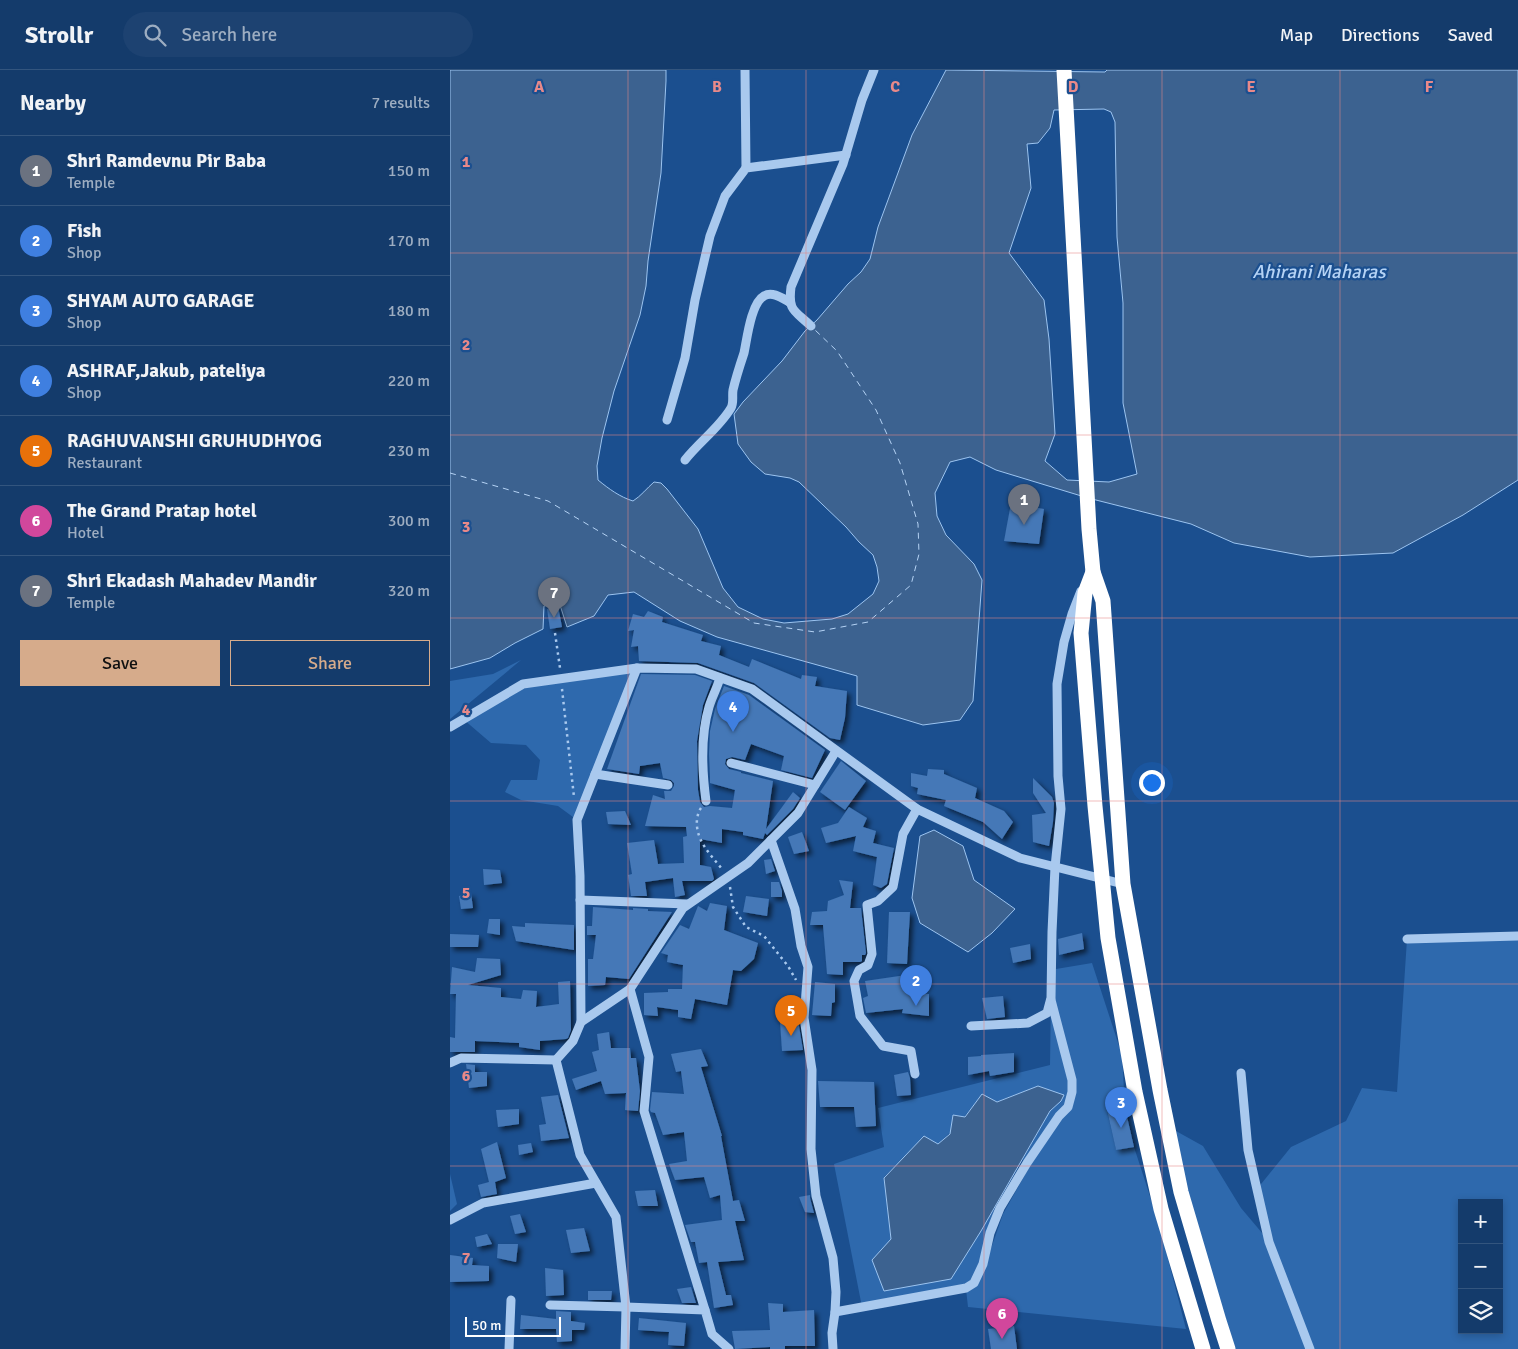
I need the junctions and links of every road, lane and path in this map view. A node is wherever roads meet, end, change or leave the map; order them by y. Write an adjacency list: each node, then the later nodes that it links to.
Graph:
1 (745, 70): 5 (street)
2 (874, 70): 4 (street)
3 (1064, 70): 10 (highway)
4 (846, 155): 5 (street); 6 (street)
5 (746, 168): 8 (street)
6 (789, 302): 7 (street); 9 (street)
7 (811, 326)
8 (667, 420)
9 (685, 460)
10 (1094, 572): 25 (street); 27 (highway); 28 (highway)
11 (555, 632): 14 (path)
12 (636, 668): 13 (street); 14 (street); 18 (street)
13 (720, 678): 16 (street); 21 (street)
14 (561, 679): 15 (street); 23 (path)
15 (450, 727)
16 (836, 751): 20 (street); 22 (street)
17 (731, 763): 20 (street)
18 (595, 774): 19 (street); 23 (street)
19 (668, 785)
20 (815, 785): 24 (street)
21 (706, 801): 26 (path)
22 (918, 809): 25 (street); 42 (street)
23 (577, 820): 29 (street)
24 (771, 840): 26 (street); 34 (street)
25 (1055, 866): 27 (street); 35 (street)
26 (728, 876): 30 (street); 34 (path)
27 (1102, 878): 28 (street); 55 (highway)
28 (1123, 884): 56 (highway)
29 (580, 900): 30 (street); 36 (street)
30 (687, 904): 33 (street)
31 (1518, 936): 32 (street)
32 (1407, 939)
33 (630, 988): 36 (street); 49 (street)
34 (806, 997): 50 (street)
35 (1051, 998): 37 (street); 50 (street)
36 (581, 1022): 40 (street)
37 (971, 1026)
38 (450, 1057): 39 (street)
39 (461, 1058): 40 (street); 41 (street)
40 (556, 1060): 44 (street)
41 (450, 1064)
42 (915, 1074)
43 (1241, 1074): 57 (street)
44 (596, 1183): 45 (street); 48 (street)
45 (450, 1220)
46 (512, 1300): 51 (street)
47 (550, 1305): 48 (street)
48 (626, 1307): 49 (street); 52 (street)
49 (704, 1310): 53 (street)
50 (835, 1312): 54 (street)
51 (509, 1349)
52 (625, 1349)
53 (729, 1349)
54 (833, 1349)
55 (1203, 1349)
56 (1228, 1349)
57 (1310, 1349)

